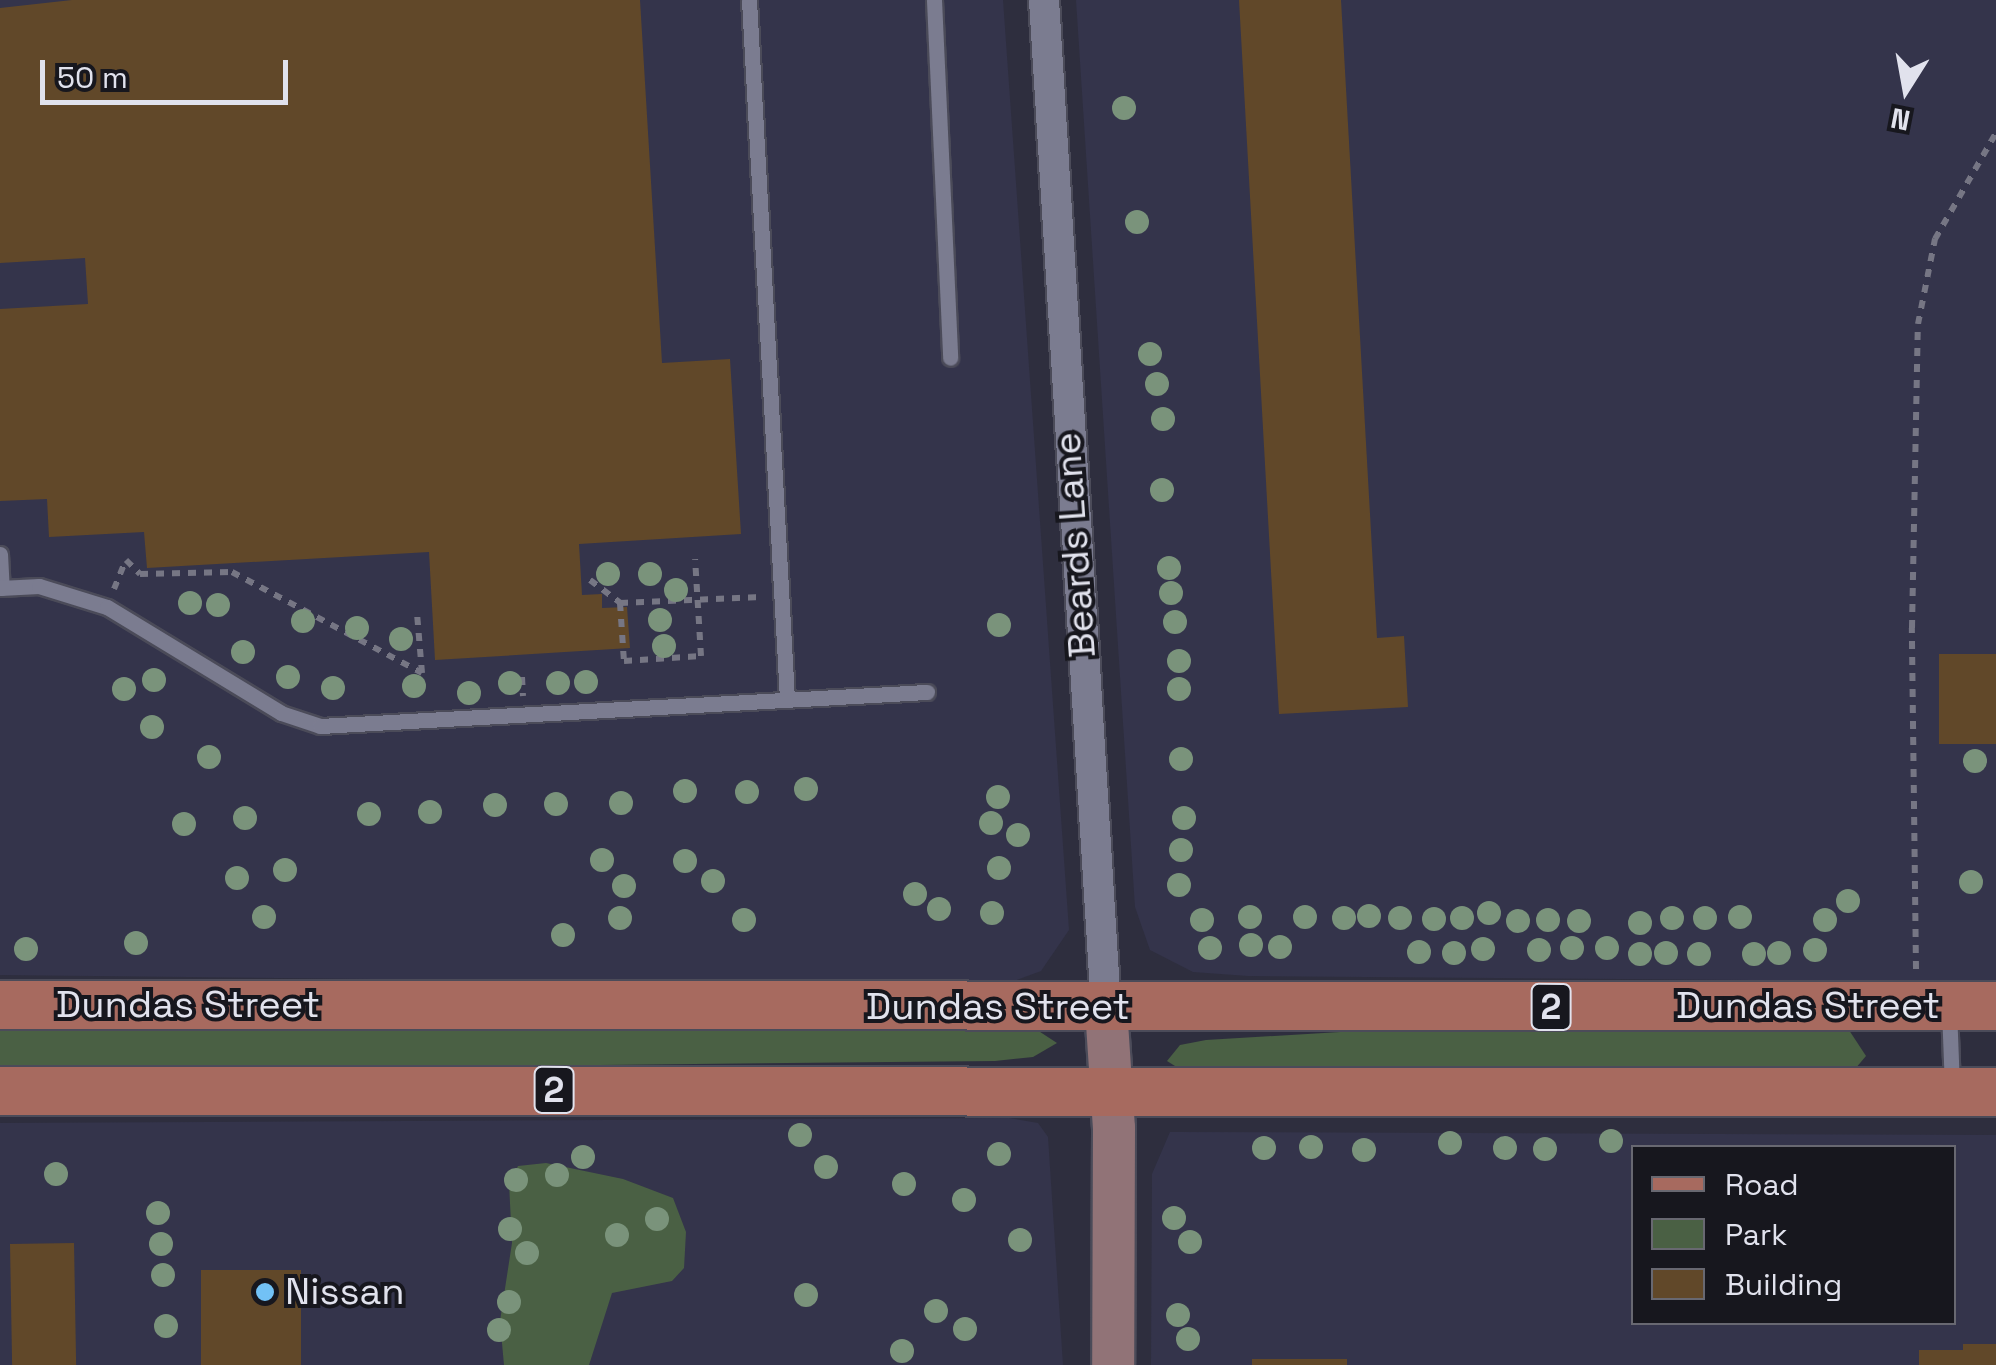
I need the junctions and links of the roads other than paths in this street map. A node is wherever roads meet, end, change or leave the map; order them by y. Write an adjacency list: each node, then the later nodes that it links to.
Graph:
1 (749, 0): 8 (lane)
2 (934, 0): 4 (lane)
3 (1044, 0): 12 (street, Beards Lane)
4 (950, 358)
5 (0, 554): 6 (lane)
6 (1, 588): 8 (lane)
7 (927, 692): 8 (lane)
8 (787, 699)
9 (0, 1005): 12 (main road, Dundas Street / 2)
10 (1932, 1006): 11 (main road, Dundas Street / 2); 12 (main road, Dundas Street / 2); 15 (lane)
11 (1996, 1006)
12 (1106, 1008): 14 (main road, Beards Lane)
13 (0, 1090): 14 (main road, 2)
14 (1109, 1090): 15 (main road, 2); 16 (main road, Beards Lane)
15 (1974, 1092)
16 (1113, 1365)

